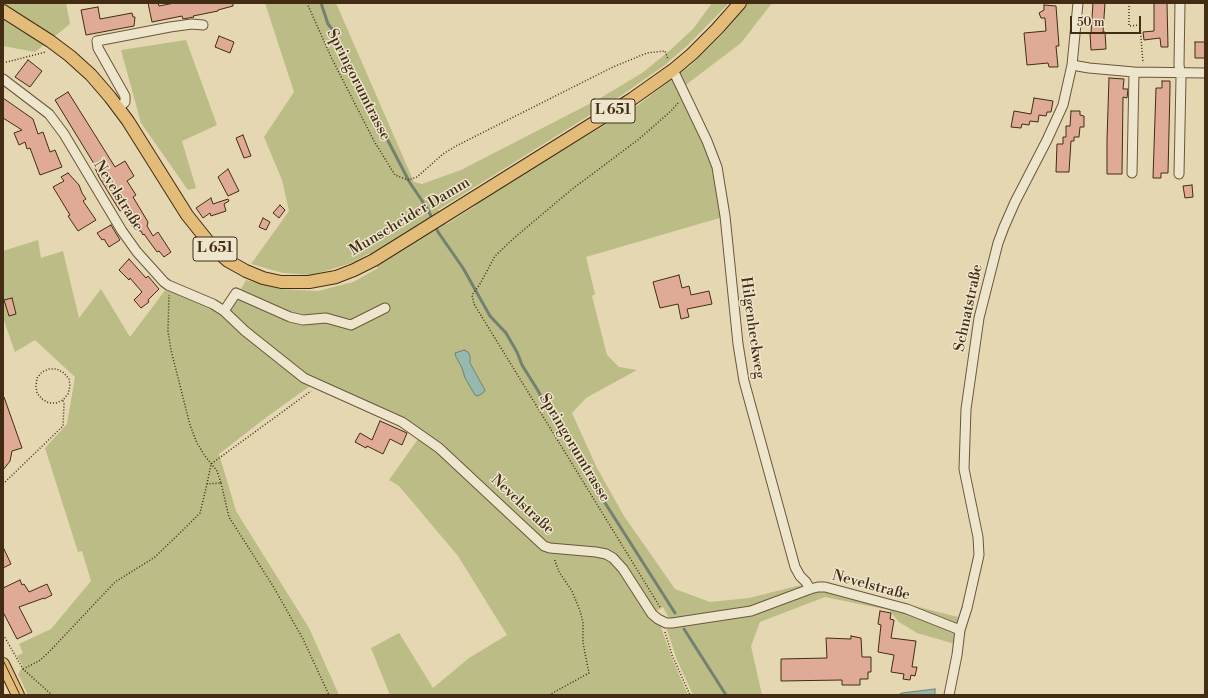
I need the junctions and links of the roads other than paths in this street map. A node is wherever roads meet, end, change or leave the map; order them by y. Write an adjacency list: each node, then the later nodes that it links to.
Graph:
1 (740, 3): 7 (main road, Munscheider Damm / L 651)
2 (1078, 3): 6 (street, Schnatstraße)
3 (1180, 3): 9 (street)
4 (3, 11): 12 (main road, Munscheider Damm / L 651)
5 (203, 25): 12 (street)
6 (1072, 65): 8 (street); 18 (street, Schnatstraße)
7 (673, 70): 12 (main road, Munscheider Damm / L 651); 17 (street, Hilgenheckweg)
8 (1134, 72): 9 (street); 13 (street)
9 (1181, 73): 10 (street); 14 (street)
10 (1205, 73)
11 (3, 79): 16 (street, Nevelstraße)
12 (118, 108)
13 (1132, 173)
14 (1179, 174)
15 (385, 308): 16 (street)
16 (224, 311): 17 (street, Nevelstraße)
17 (810, 589): 18 (street, Nevelstraße)
18 (960, 630): 21 (street)
19 (8, 660): 20 (main road)
20 (18, 695)
21 (949, 695)

